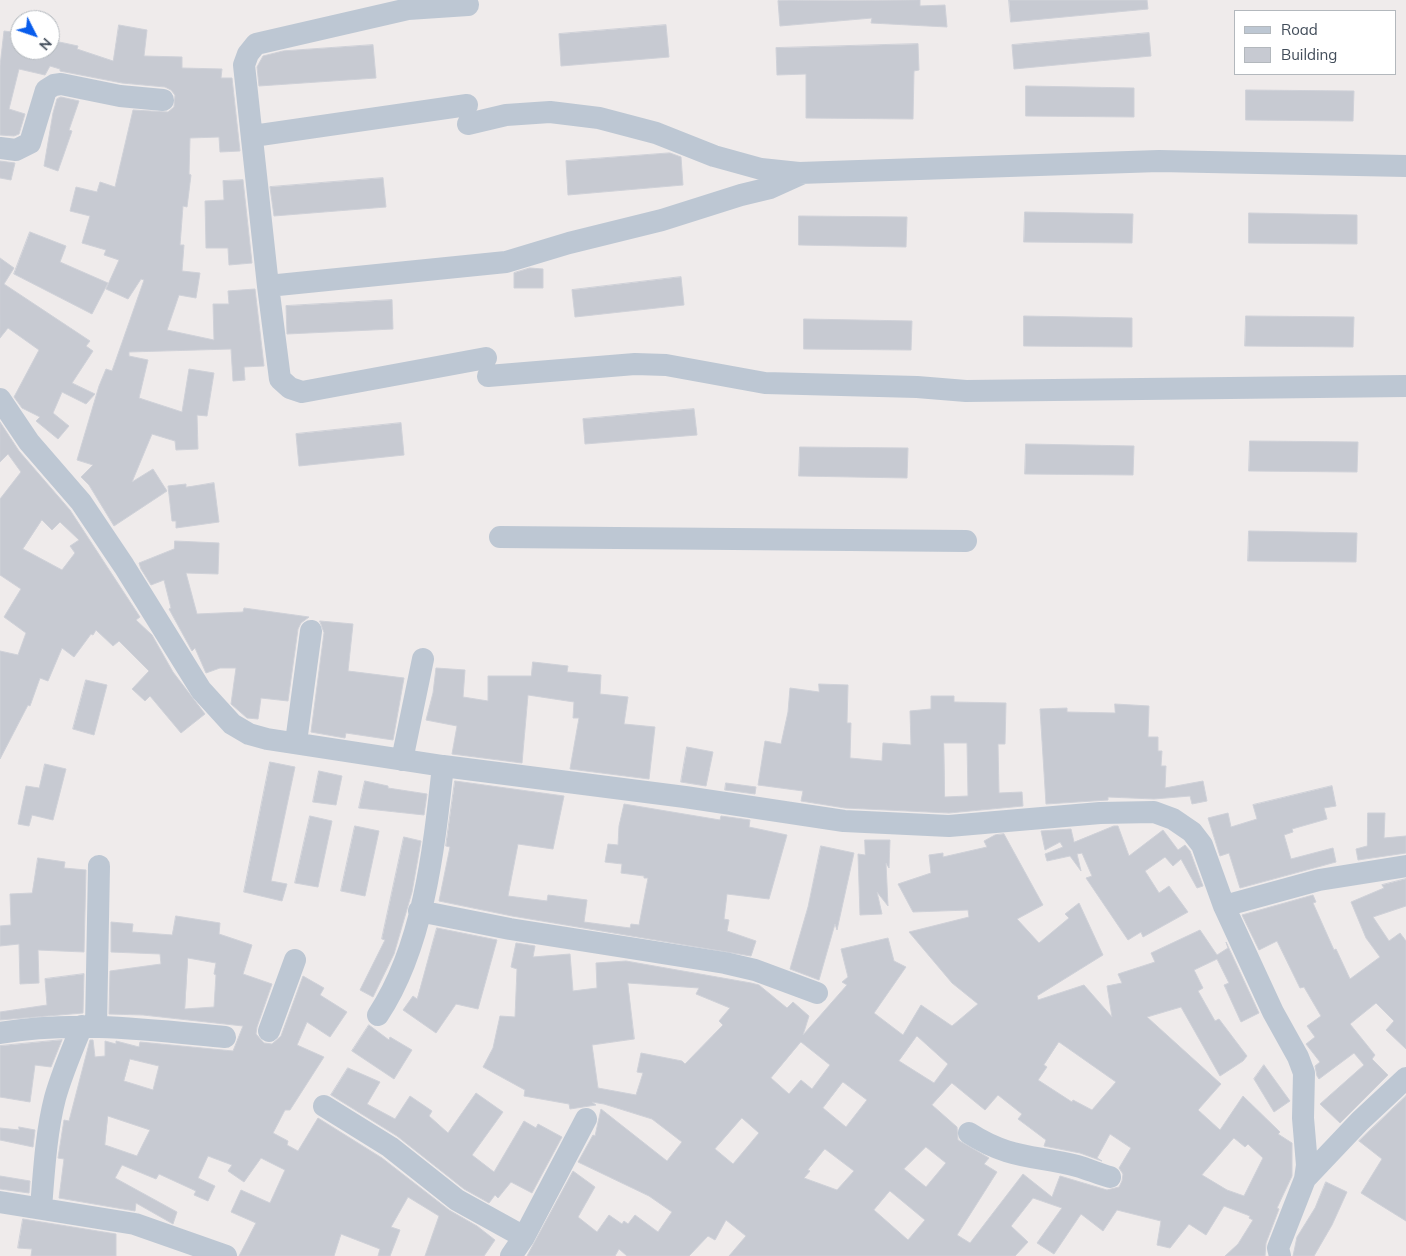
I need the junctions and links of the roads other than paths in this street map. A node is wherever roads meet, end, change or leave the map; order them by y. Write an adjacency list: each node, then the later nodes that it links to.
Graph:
1 (468, 5): 3 (street)
2 (163, 100): 4 (street)
3 (252, 136): 6 (street); 7 (street)
4 (0, 148)
5 (1406, 166): 6 (street)
6 (802, 173): 7 (street)
7 (268, 286): 8 (street)
8 (1406, 386)
9 (0, 399): 14 (street)
10 (500, 537): 11 (street)
11 (966, 541)
12 (311, 631): 14 (street)
13 (424, 659): 15 (street)
14 (296, 742): 15 (street)
15 (402, 760): 16 (street)
16 (443, 766): 19 (street); 20 (street)
17 (98, 866): 24 (street)
18 (1406, 866): 19 (street)
19 (1224, 906): 33 (street)
20 (419, 911): 22 (street); 23 (street)
21 (295, 960): 25 (street)
22 (817, 993)
23 (378, 1016)
24 (89, 1026): 26 (street); 27 (street); 35 (street)
25 (269, 1031)
26 (0, 1033)
27 (225, 1037)
28 (1406, 1078): 33 (street)
29 (324, 1106): 36 (street)
30 (586, 1118): 36 (street)
31 (969, 1132): 32 (street)
32 (1110, 1177)
33 (1305, 1179): 39 (street)
34 (0, 1202): 35 (street)
35 (41, 1208): 37 (street)
36 (524, 1237): 38 (street)
37 (226, 1256)
38 (511, 1256)
39 (1280, 1256)

